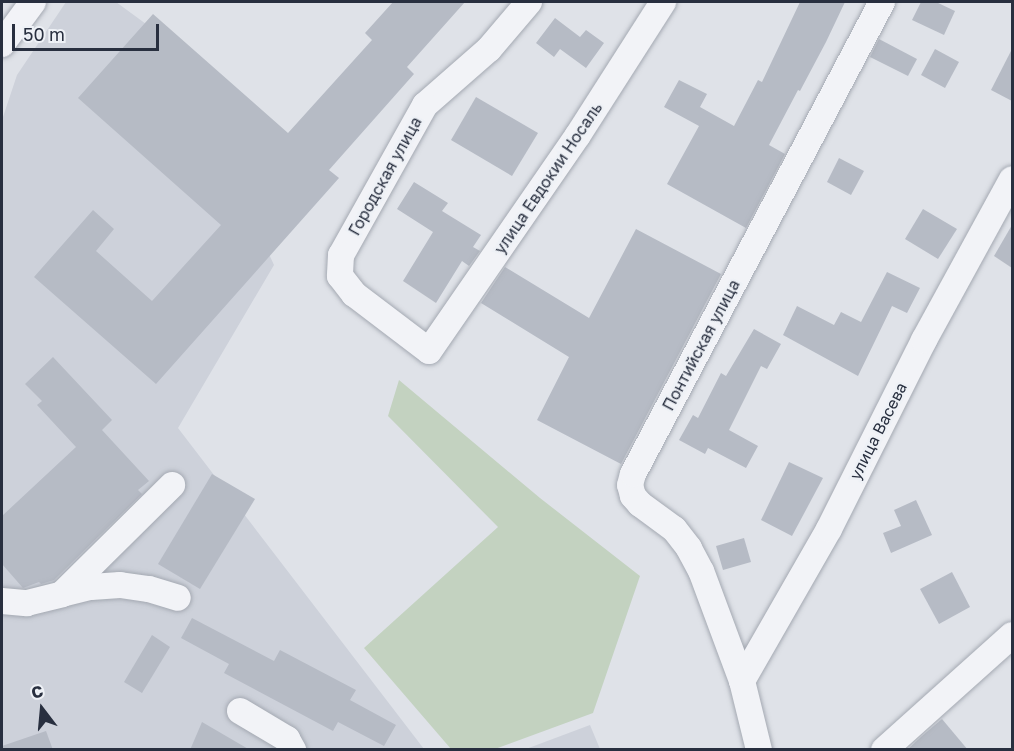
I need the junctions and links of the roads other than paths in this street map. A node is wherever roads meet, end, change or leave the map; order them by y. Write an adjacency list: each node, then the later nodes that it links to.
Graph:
1 (33, 2): 5 (street)
2 (529, 2): 7 (street, Городская улица)
3 (663, 2): 7 (street, улица Евдокии Носаль)
4 (882, 2): 13 (street, Понтийская улица)
5 (2, 45)
6 (1012, 179): 13 (street, улица Васева)
7 (429, 351)
8 (172, 484): 9 (street)
9 (62, 594): 10 (street); 11 (street)
10 (178, 598)
11 (2, 601)
12 (1012, 635): 17 (street)
13 (742, 681): 16 (street)
14 (240, 711): 15 (street)
15 (293, 750)
16 (759, 750)
17 (884, 750)

